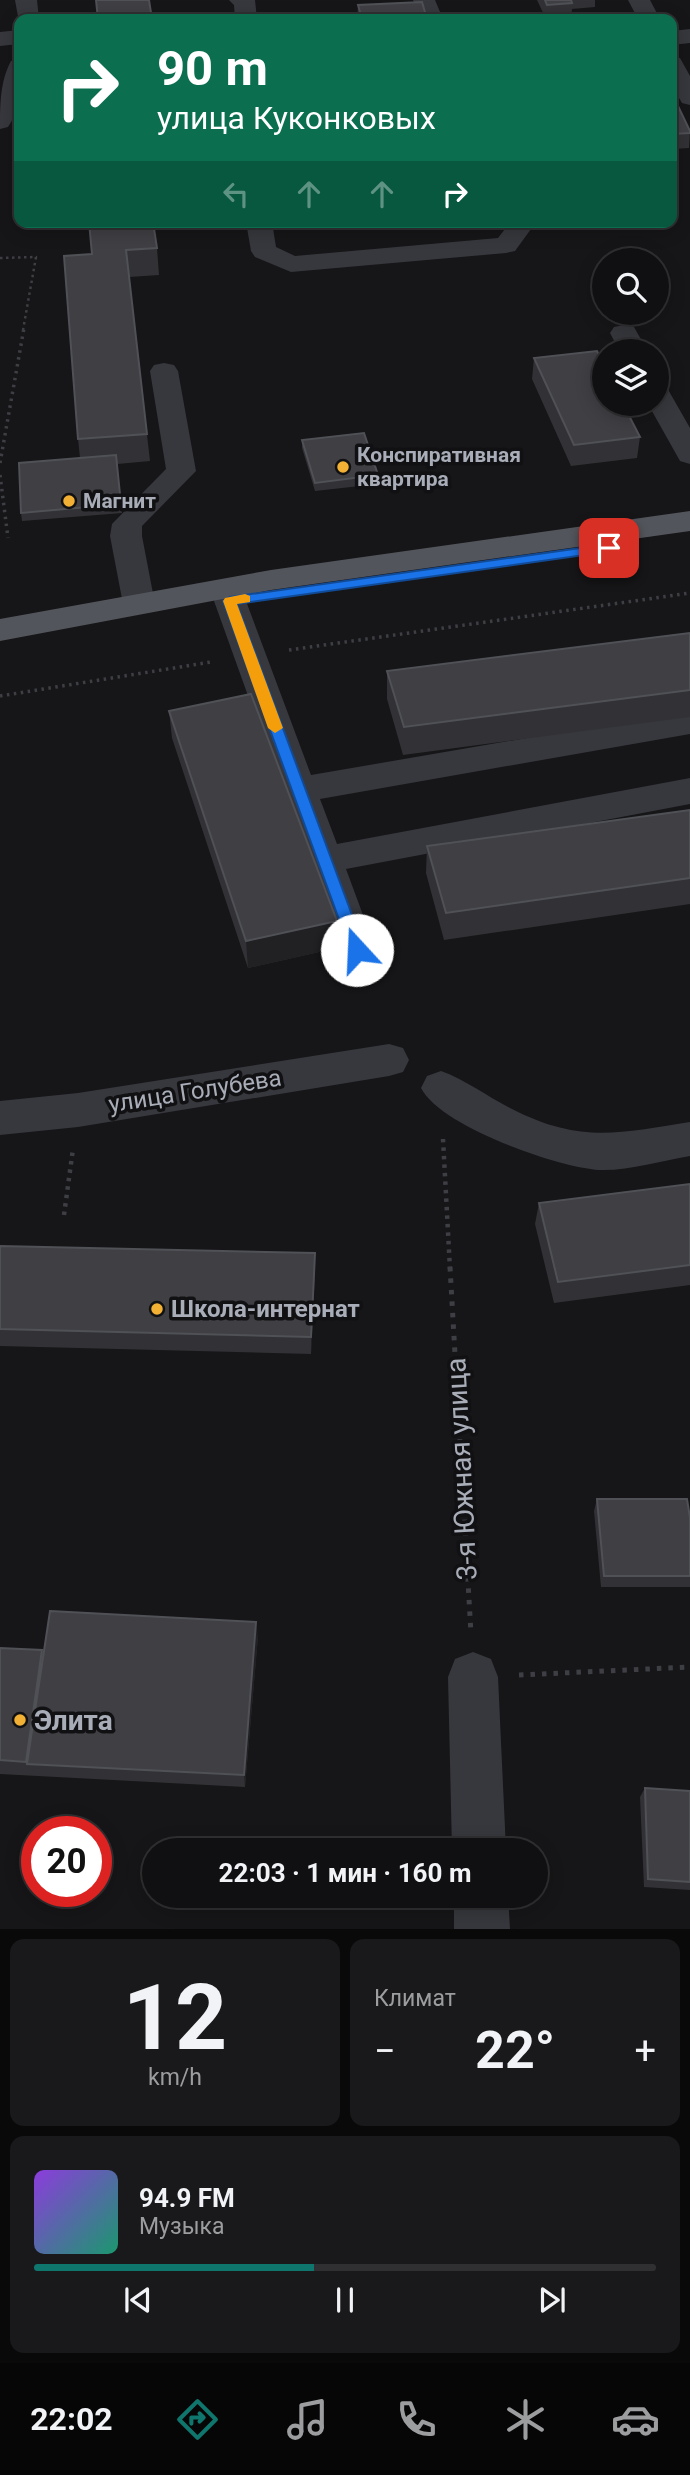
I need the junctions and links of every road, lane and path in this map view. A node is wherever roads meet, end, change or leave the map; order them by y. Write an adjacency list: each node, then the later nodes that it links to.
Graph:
1 (677, 73): 3 (street)
2 (14, 80): 4 (street)
3 (690, 98)
4 (2, 113)
5 (260, 228): 6 (street)
6 (510, 233)
7 (0, 258): 11 (path)
8 (164, 371): 18 (street)
9 (669, 416): 10 (street)
10 (690, 454)
11 (0, 463)
12 (0, 475): 15 (path)
13 (690, 521): 18 (main road)
14 (690, 537): 17 (main road)
15 (8, 538)
16 (690, 593): 20 (path)
17 (230, 601): 19 (main road); 20 (street)
18 (139, 604): 19 (main road)
19 (0, 630)
20 (248, 656): 21 (path); 23 (street)
21 (0, 696)
22 (690, 722): 23 (street)
23 (299, 790): 25 (street)
24 (690, 791): 25 (street)
25 (324, 860): 26 (street)
26 (357, 950)
27 (389, 1060): 29 (street, улица Голубева)
28 (441, 1088): 31 (street); 34 (path, 3-я Южная улица)
29 (78, 1110): 30 (street, улица Голубева); 32 (path)
30 (0, 1118)
31 (690, 1139)
32 (64, 1215)
33 (690, 1667): 34 (path)
34 (473, 1677): 35 (street)
35 (479, 1838)
36 (481, 1908): 37 (street)
37 (482, 1929)

